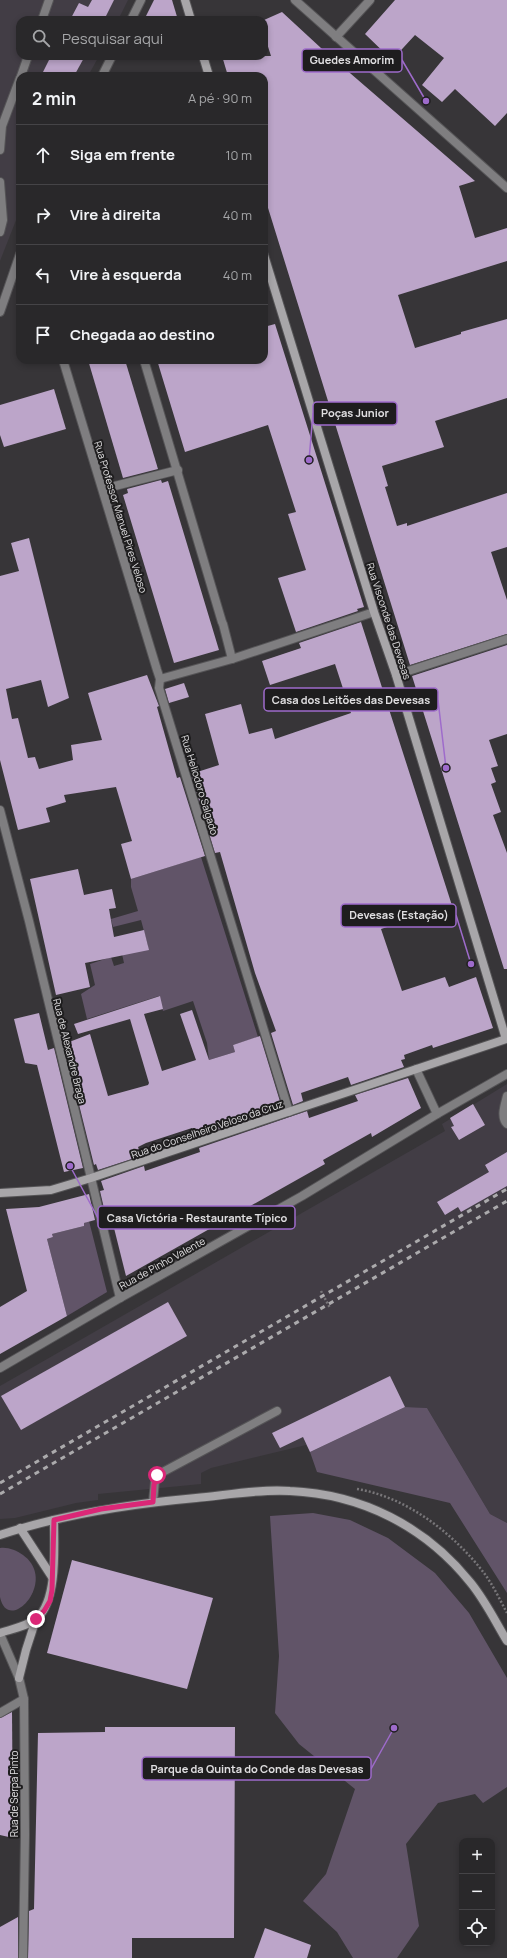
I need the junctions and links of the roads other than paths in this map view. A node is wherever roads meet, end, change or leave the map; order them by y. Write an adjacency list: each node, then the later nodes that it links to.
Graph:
1 (50, 0): 6 (street)
2 (141, 0): 7 (street)
3 (185, 0): 8 (main road)
4 (295, 0): 9 (street)
5 (370, 0): 9 (street)
6 (44, 16)
7 (133, 16)
8 (190, 16)
9 (336, 37): 20 (street)
10 (26, 60): 13 (street)
11 (110, 60): 14 (street)
12 (203, 60): 15 (main road)
13 (22, 72)
14 (104, 72)
15 (208, 72)
16 (16, 87): 17 (street)
17 (1, 126): 18 (street)
18 (0, 150)
19 (0, 182): 21 (street)
20 (507, 188)
21 (0, 232)
22 (16, 263): 24 (street)
23 (268, 268): 30 (main road, Rua Visconde das Devesas)
24 (3, 293): 25 (street)
25 (0, 312)
26 (64, 364): 29 (street, Rua Professor Manuel Pires Veloso)
27 (145, 364): 28 (street)
28 (178, 470): 29 (street); 32 (street)
29 (103, 490): 34 (street, Rua Professor Manuel Pires Veloso)
30 (374, 612): 32 (street); 33 (main road, Rua Visconde das Devesas)
31 (507, 639): 33 (street)
32 (232, 659): 34 (street)
33 (396, 675): 36 (main road, Rua Visconde das Devesas)
34 (160, 679): 40 (street, Rua Heliodoro Salgado)
35 (0, 810): 43 (street, Rua de Alexandre Braga)
36 (507, 1040): 37 (main road, Rua do Conselheiro Veloso da Cruz)
37 (416, 1069): 40 (main road, Rua do Conselheiro Veloso da Cruz); 41 (street)
38 (507, 1074): 41 (street, Rua de Pinho Valente)
39 (507, 1096): 42 (street)
40 (289, 1112): 43 (main road, Rua do Conselheiro Veloso da Cruz)
41 (437, 1114): 45 (street, Rua de Pinho Valente)
42 (507, 1124)
43 (91, 1178): 44 (main road, Rua do Conselheiro Veloso da Cruz); 45 (street, Rua de Alexandre Braga)
44 (0, 1193)
45 (120, 1298): 46 (street, Rua de Pinho Valente)
46 (0, 1368)
47 (277, 1411): 48 (street)
48 (153, 1502): 49 (main road); 55 (main road)
49 (54, 1520): 50 (main road); 52 (main road)
50 (20, 1528): 51 (main road); 52 (main road)
51 (0, 1535)
52 (52, 1577): 53 (main road)
53 (36, 1619): 54 (main road); 56 (main road)
54 (0, 1633): 56 (street, Rua de Serpa Pinto)
55 (507, 1641)
56 (19, 1678): 57 (street, Rua de Serpa Pinto)
57 (24, 1699): 58 (street); 59 (street, Rua de Serpa Pinto)
58 (0, 1713)
59 (23, 1958)

